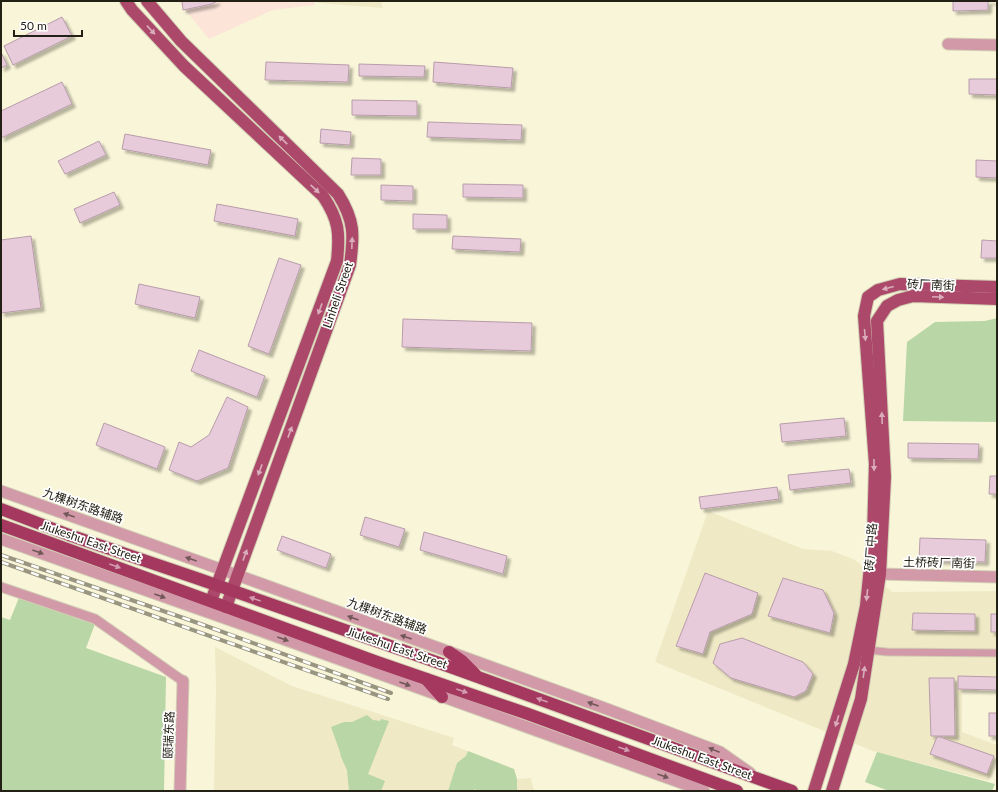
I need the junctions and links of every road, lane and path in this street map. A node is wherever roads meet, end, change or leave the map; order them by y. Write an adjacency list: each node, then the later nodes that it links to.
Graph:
1 (126, 1): 13 (main road, Linheli Street, one-way to 13)
2 (147, 1): 15 (main road, Linheli Street, one-way to 2)
3 (948, 44): 4 (street)
4 (997, 45)
5 (997, 287): 6 (main road, 砖厂南街, one-way to 6)
6 (868, 297): 34 (main road, 砖厂中路, one-way to 34)
7 (997, 299): 8 (main road, 砖厂南街, one-way to 7)
8 (887, 306): 14 (main road, 砖厂中路, one-way to 8)
9 (1, 491): 13 (street, 九棵树东路辅路, one-way to 9)
10 (1, 509): 17 (highway, Jiukeshu East Street)
11 (1, 526): 20 (highway, Jiukeshu East Street, one-way to 20)
12 (1, 539): 28 (street, one-way to 28)
13 (223, 570): 15 (street, 九棵树东路辅路); 17 (main road, Linheli Street)
14 (880, 574): 16 (street, 土桥砖厂南街); 22 (main road, 砖厂中路)
15 (238, 576): 19 (main road, Linheli Street); 23 (street, 九棵树东路辅路, one-way to 15)
16 (997, 577)
17 (217, 585): 19 (highway, Jiukeshu East Street); 20 (main road, Linheli Street)
18 (1, 587): 27 (street)
19 (232, 591): 21 (main road, Linheli Street); 25 (highway, Jiukeshu East Street, one-way to 19)
20 (211, 601): 21 (highway, Jiukeshu East Street)
21 (226, 607): 26 (highway, Jiukeshu East Street)
22 (868, 650): 24 (street); 35 (main road, 砖厂中路, one-way to 22)
23 (449, 652): 25 (highway); 29 (street, 九棵树东路辅路, one-way to 23)
24 (997, 653)
25 (479, 677): 29 (highway, Jiukeshu East Street, one-way to 25)
26 (425, 678): 28 (highway); 32 (highway, Jiukeshu East Street, one-way to 32)
27 (183, 681): 30 (street, 颐瑞东路)
28 (442, 697): 31 (street, one-way to 31)
29 (758, 779): 33 (highway, Jiukeshu East Street)
30 (180, 791)
31 (704, 791)
32 (737, 791)
33 (792, 791)
34 (814, 791)
35 (832, 791)

